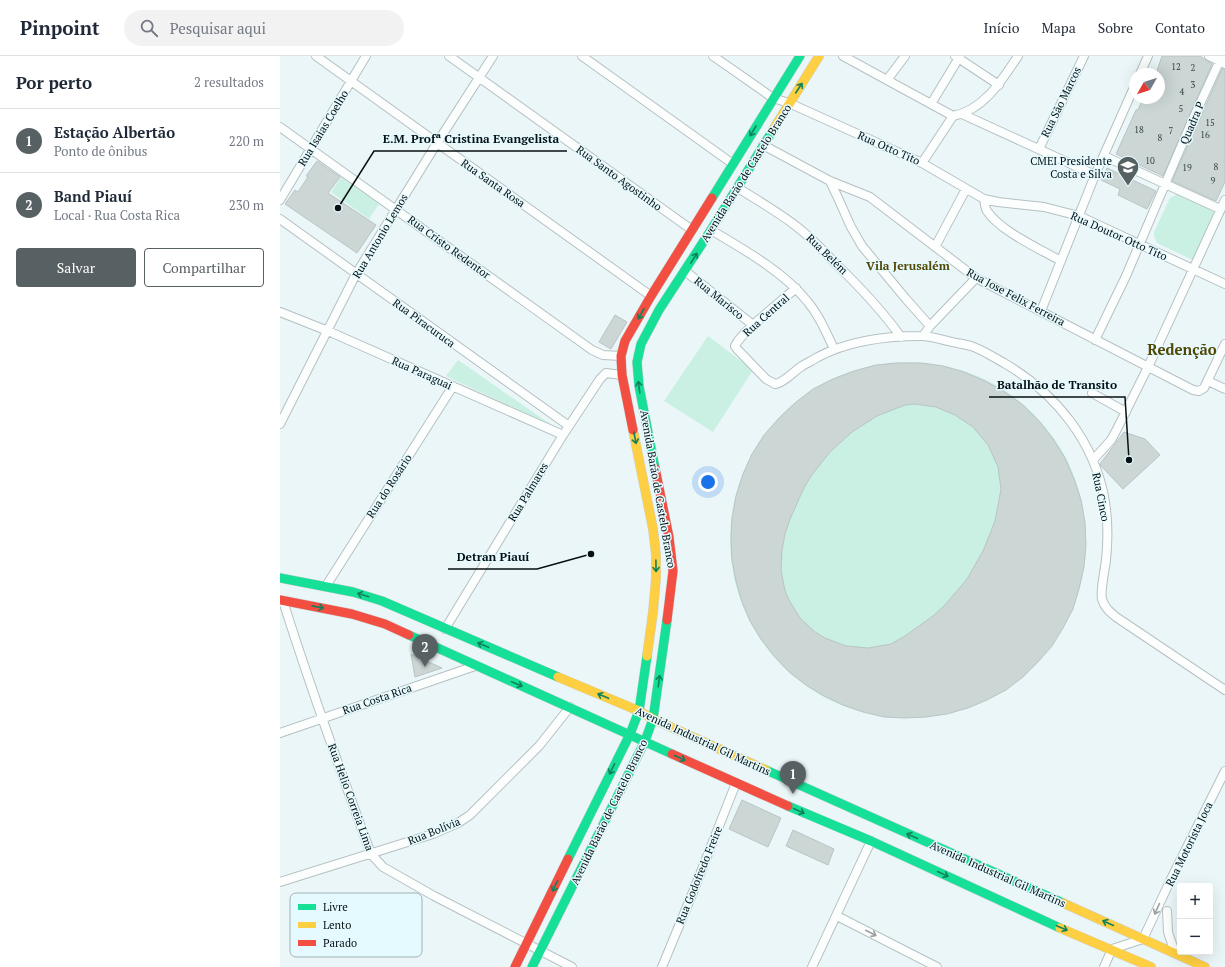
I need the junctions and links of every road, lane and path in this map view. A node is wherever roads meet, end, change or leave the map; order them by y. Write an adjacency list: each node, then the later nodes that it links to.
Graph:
1 (316, 56): 20 (street, Rua Santa Rosa)
2 (366, 56): 20 (street, Rua Isaias Coelho)
3 (449, 56): 18 (street, Rua Santo Agostinho)
4 (493, 56): 18 (street, Rua Antonio Lemos)
5 (582, 56): 35 (street)
6 (713, 56): 22 (street, Rua Otto Tito)
7 (800, 56): 22 (main road, Avenida Barão de Castelo Branco)
8 (819, 56): 24 (main road, Avenida Barão de Castelo Branco, one-way to 8)
9 (843, 56): 19 (street)
10 (905, 56): 19 (street)
11 (1018, 56): 21 (street)
12 (1084, 56): 31 (street, Rua São Marcos)
13 (1148, 56): 17 (street)
14 (1209, 56): 16 (street)
15 (958, 57): 21 (street); 25 (street)
16 (1222, 60): 38 (street, Quadra P)
17 (1143, 68)
18 (478, 77): 29 (street, Rua Antonio Lemos); 48 (street, Rua Santo Agostinho)
19 (887, 80): 25 (street)
20 (351, 81): 29 (street, Rua Santa Rosa); 32 (street, Rua Isaias Coelho)
21 (999, 85): 26 (street)
22 (773, 98): 24 (street, Rua Otto Tito); 35 (main road, Avenida Barão de Castelo Branco, one-way to 35)
23 (1129, 99): 33 (street)
24 (789, 103): 30 (main road, Avenida Barão de Castelo Branco); 34 (street, Rua Otto Tito)
25 (931, 104): 27 (street)
26 (962, 114): 27 (street); 31 (street)
27 (953, 116): 34 (street)
28 (280, 127): 32 (street, Rua Cristo Redentor)
29 (436, 143): 44 (street, Rua Antonio Lemos); 59 (street, Rua Santa Rosa)
30 (763, 145): 37 (street, Rua Jose Felix Ferreira); 39 (main road, Avenida Barão de Castelo Branco)
31 (1039, 148): 36 (street)
32 (310, 149): 42 (street, Rua Isaias Coelho); 44 (street, Rua Cristo Redentor)
33 (1104, 156): 36 (street); 38 (street)
34 (922, 163): 40 (street, Rua Otto Tito)
35 (733, 164): 48 (main road, Avenida Barão de Castelo Branco)
36 (1095, 175): 46 (street)
37 (830, 181): 51 (street, Rua Jose Felix Ferreira); 63 (street)
38 (1166, 185): 45 (street); 50 (street, Quadra P)
39 (738, 188): 49 (main road, Avenida Barão de Castelo Branco); 66 (street, Rua Belém)
40 (966, 189): 41 (street, Rua Otto Tito); 51 (street)
41 (984, 199): 46 (street, Rua Doutor Otto Tito); 52 (street)
42 (280, 200)
43 (1225, 200): 45 (street)
44 (396, 209): 55 (street, Rua Antonio Lemos); 70 (street, Rua Cristo Redentor)
45 (1220, 210): 53 (street)
46 (1079, 216): 50 (street, Rua Doutor Otto Tito); 52 (street)
47 (280, 219): 55 (street, Rua Piracuruca)
48 (692, 230): 59 (main road, Avenida Barão de Castelo Branco)
49 (711, 230): 54 (main road, Avenida Barão de Castelo Branco, one-way to 49); 58 (street)
50 (1140, 244): 53 (street, Rua Doutor Otto Tito); 67 (street, Quadra P)
51 (935, 247): 56 (street, Rua Jose Felix Ferreira)
52 (1061, 261): 60 (street)
53 (1192, 269): 57 (street, Rua Doutor Otto Tito); 71 (street)
54 (685, 271): 62 (street, Rua Marisco); 91 (main road, Avenida Barão de Castelo Branco, one-way to 54)
55 (356, 274): 64 (street, Rua Antonio Lemos); 79 (street, Rua Piracuruca)
56 (976, 278): 60 (street, Rua Jose Felix Ferreira); 63 (street)
57 (1225, 284)
58 (796, 288): 62 (street, Rua Central); 69 (street)
59 (651, 296): 70 (main road, Avenida Barão de Castelo Branco, one-way to 70)
60 (1041, 311): 67 (street, Rua Jose Felix Ferreira)
61 (280, 312): 64 (street, Rua Paraguai)
62 (753, 325): 69 (street, Rua Central)
63 (930, 326): 65 (street)
64 (328, 331): 74 (street, Rua Paraguai); 78 (street, Rua Antonio Lemos)
65 (923, 336): 66 (street); 81 (street, Rua Cinco)
66 (902, 337): 69 (street)
67 (1095, 340): 71 (street, Rua Jose Felix Ferreira)
68 (1225, 344): 73 (street)
69 (834, 349)
70 (621, 356): 72 (main road, Avenida Barão de Castelo Branco)
71 (1148, 367): 73 (street, Rua Jose Felix Ferreira); 77 (street)
72 (622, 375): 79 (street, Rua Palmares); 89 (main road, Avenida Barão de Castelo Branco, one-way to 89)
73 (1208, 380): 75 (street)
74 (453, 386): 80 (street, Rua Paraguai); 83 (street, Rua do Rosário)
75 (1225, 389)
76 (1092, 393): 77 (street)
77 (1126, 412): 81 (street)
78 (280, 424)
79 (569, 426): 80 (street, Rua Palmares)
80 (563, 435): 85 (street, Rua Palmares)
81 (1093, 460): 87 (street, Rua Cinco)
82 (280, 578): 83 (main road, Avenida Industrial Gil Martins)
83 (326, 586): 85 (main road, Avenida Industrial Gil Martins, one-way to 83)
84 (281, 601): 86 (main road, Avenida Industrial Gil Martins, one-way to 86); 90 (street, Rua Helio Correia Lima)
85 (445, 629): 89 (main road, Avenida Industrial Gil Martins, one-way to 85)
86 (475, 666): 88 (main road, Avenida Industrial Gil Martins, one-way to 88); 90 (street, Rua Costa Rica)
87 (1225, 690)
88 (570, 707): 93 (main road, Avenida Industrial Gil Martins); 98 (street, Rua Bolívia)
89 (639, 711): 91 (main road, Avenida Industrial Gil Martins); 93 (main road, Avenida Barão de Castelo Branco)
90 (322, 718): 92 (street, Rua Costa Rica); 98 (street, Rua Helio Correia Lima)
91 (654, 719): 94 (main road, Avenida Barão de Castelo Branco); 102 (main road, Avenida Industrial Gil Martins, one-way to 91)
92 (280, 733)
93 (630, 734): 94 (main road, Avenida Industrial Gil Martins); 103 (main road, Avenida Barão de Castelo Branco, one-way to 103)
94 (645, 741): 96 (main road, Avenida Industrial Gil Martins, one-way to 96); 105 (main road, Avenida Barão de Castelo Branco)
95 (1225, 771): 102 (street, Rua Motorista Joca, one-way to 102)
96 (736, 783): 97 (main road, Avenida Industrial Gil Martins, one-way to 97); 110 (street, Rua Godofredo Freire)
97 (872, 841): 101 (street); 104 (main road, Avenida Industrial Gil Martins, one-way to 104)
98 (371, 854): 99 (street, Rua Bolívia); 103 (street, Rua Helio Correia Lima)
99 (280, 882)
100 (1167, 911): 106 (street)
101 (837, 916): 111 (street); 112 (street, one-way to 112)
102 (1143, 939): 104 (street); 106 (main road, Avenida Industrial Gil Martins)
103 (526, 943): 105 (street, Rua Helio Correia Lima); 107 (main road, Avenida Barão de Castelo Branco)
104 (1112, 949): 113 (street); 114 (main road, Avenida Industrial Gil Martins)
105 (540, 950): 108 (main road, Avenida Barão de Castelo Branco); 109 (street, Rua Helio Correia Lima)
106 (1175, 953): 115 (main road, Avenida Industrial Gil Martins)
107 (514, 967)
108 (532, 967)
109 (572, 967)
110 (662, 967)
111 (812, 967)
112 (937, 967)
113 (1104, 967)
114 (1151, 967)
115 (1205, 967)

